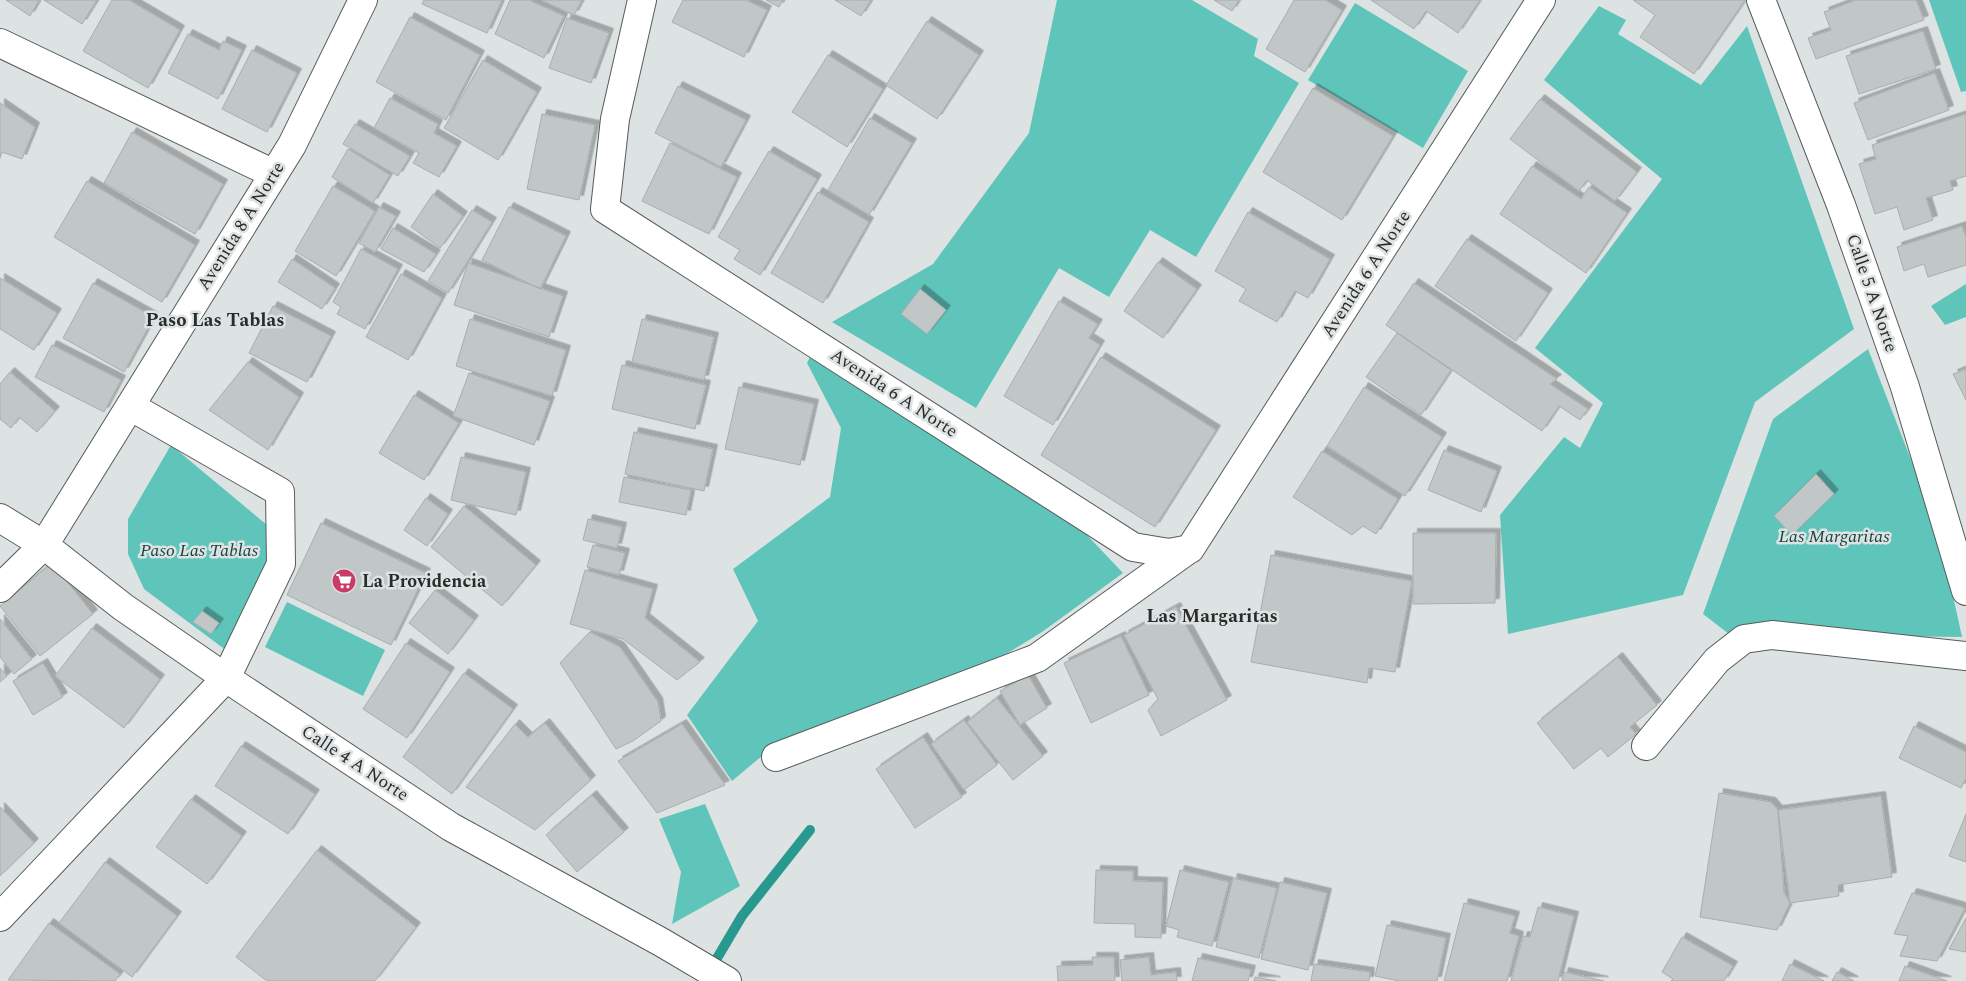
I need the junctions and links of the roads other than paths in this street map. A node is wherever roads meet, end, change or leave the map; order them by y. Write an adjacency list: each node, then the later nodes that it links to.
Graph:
1 (363, 0): 6 (street, Avenida 8 A Norte)
2 (642, 0): 10 (street, Avenida 6 A Norte)
3 (1541, 0): 10 (street, Avenida 6 A Norte)
4 (1761, 0): 12 (street, Calle 5 A Norte)
5 (0, 42): 6 (street)
6 (274, 174): 7 (street, Avenida 8 A Norte)
7 (130, 406): 9 (street, Avenida 8 A Norte); 14 (street)
8 (0, 518): 9 (street, Calle 4 A Norte)
9 (44, 546): 11 (street, Avenida 8 A Norte); 14 (street, Calle 4 A Norte)
10 (1190, 549): 16 (street, Avenida 6 A Norte)
11 (0, 588)
12 (1966, 591)
13 (1966, 656): 15 (street)
14 (226, 678): 17 (street); 18 (street, Calle 4 A Norte)
15 (1646, 746)
16 (776, 757)
17 (0, 917)
18 (727, 981)

